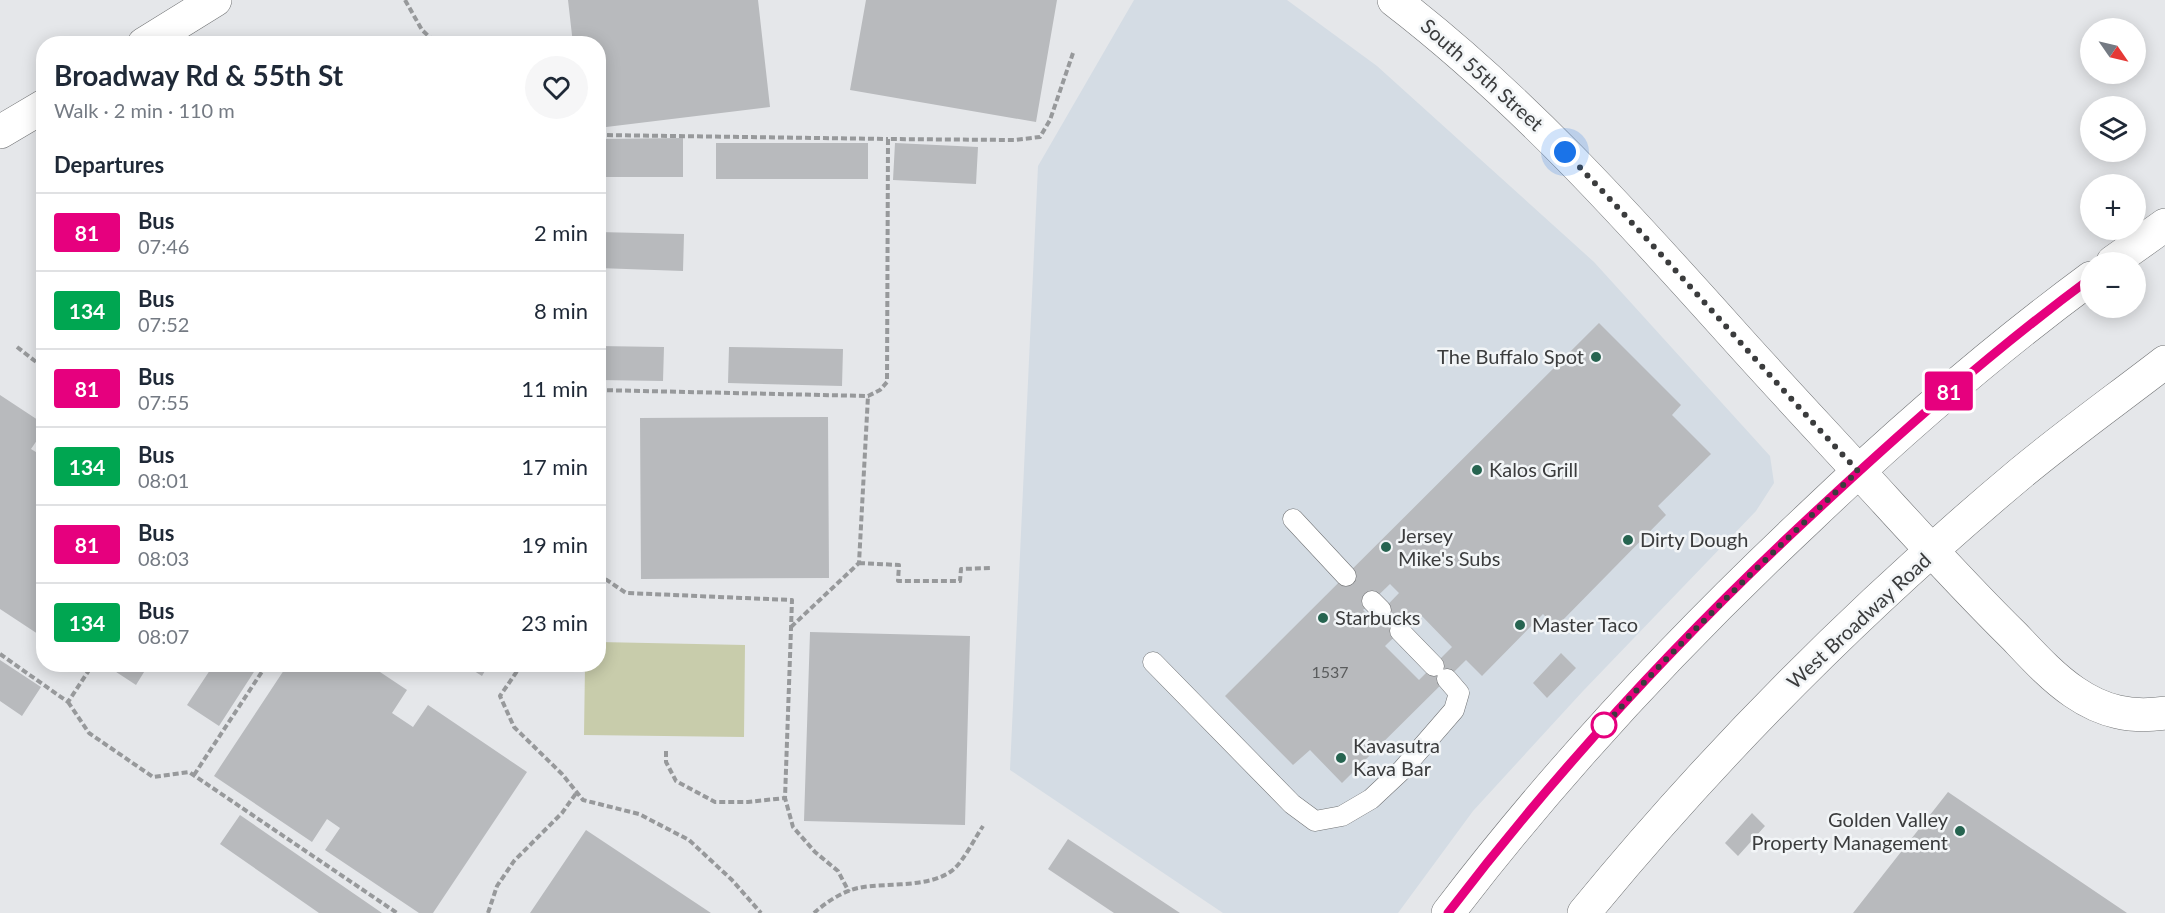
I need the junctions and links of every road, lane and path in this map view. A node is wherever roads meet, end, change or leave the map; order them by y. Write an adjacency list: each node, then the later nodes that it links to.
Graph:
1 (215, 0): 4 (main road)
2 (405, 0): 5 (path)
3 (1394, 0): 19 (main road, South 55th Street)
4 (157, 36)
5 (428, 36)
6 (1073, 53): 10 (path)
7 (36, 111): 8 (main road)
8 (0, 132)
9 (606, 135): 10 (path)
10 (888, 139): 18 (path)
11 (2165, 225): 12 (main road)
12 (2127, 252)
13 (2080, 286): 19 (main road)
14 (16, 347): 15 (path)
15 (36, 362)
16 (2165, 362): 21 (main road, West Broadway Road)
17 (606, 390): 18 (path)
18 (868, 396): 22 (path)
19 (1858, 471): 21 (main road, South 55th Street); 45 (main road)
20 (1293, 519): 24 (lane)
21 (1933, 551): 34 (main road, South 55th Street); 46 (main road, West Broadway Road)
22 (859, 563): 23 (path); 26 (path)
23 (992, 568)
24 (1346, 576)
25 (606, 579): 26 (path)
26 (791, 627): 38 (path)
27 (1400, 631): 29 (lane)
28 (0, 654): 33 (path)
29 (1152, 662)
30 (88, 672): 33 (path)
31 (262, 672): 36 (path)
32 (516, 672): 37 (path)
33 (68, 702): 36 (path)
34 (2165, 713)
35 (666, 751): 38 (path)
36 (194, 776): 41 (path)
37 (577, 792): 42 (path); 43 (path)
38 (785, 798): 40 (path)
39 (983, 826): 40 (path)
40 (849, 892): 44 (path)
41 (397, 913)
42 (488, 913)
43 (761, 913)
44 (814, 913)
45 (1448, 913)
46 (1584, 913)

